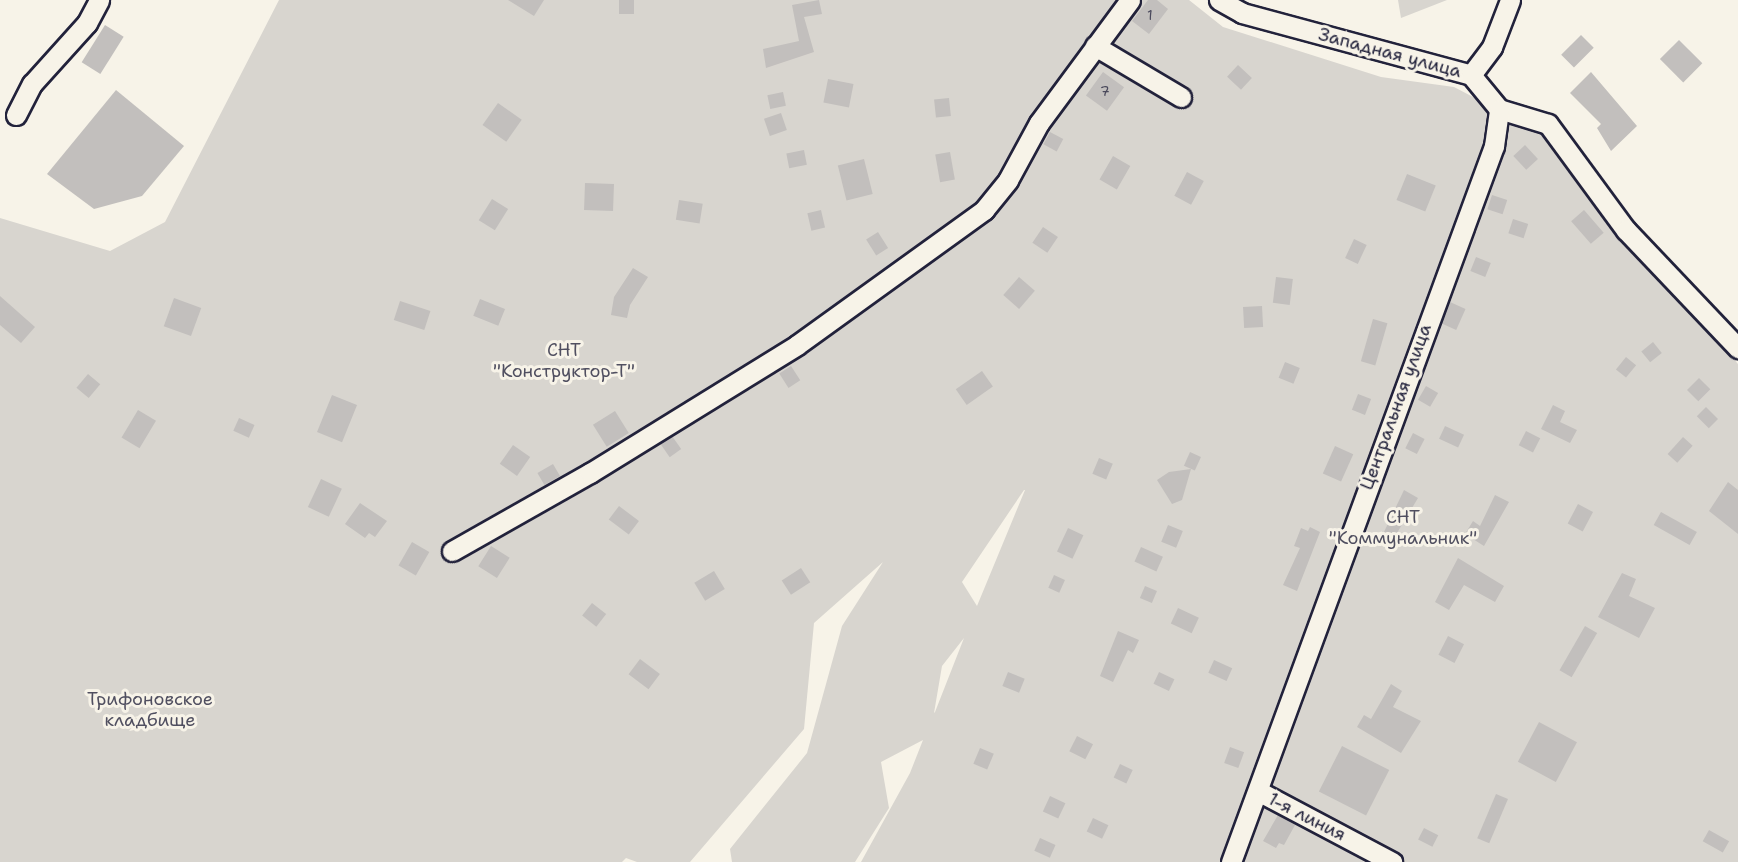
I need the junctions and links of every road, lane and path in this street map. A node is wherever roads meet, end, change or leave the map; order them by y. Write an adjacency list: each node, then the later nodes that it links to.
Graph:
1 (99, 0): 9 (street)
2 (1130, 0): 5 (street)
3 (1219, 0): 6 (street, Западная улица)
4 (1510, 0): 6 (street)
5 (1095, 46): 7 (street); 11 (street)
6 (1471, 75): 8 (street, Западная улица)
7 (1181, 97)
8 (1499, 109): 10 (street); 12 (street, Центральная улица)
9 (16, 115)
10 (1738, 348)
11 (452, 551)
12 (1258, 791): 13 (street, Центральная улица); 14 (street, 1-я линия)
13 (1231, 862)
14 (1392, 862)

